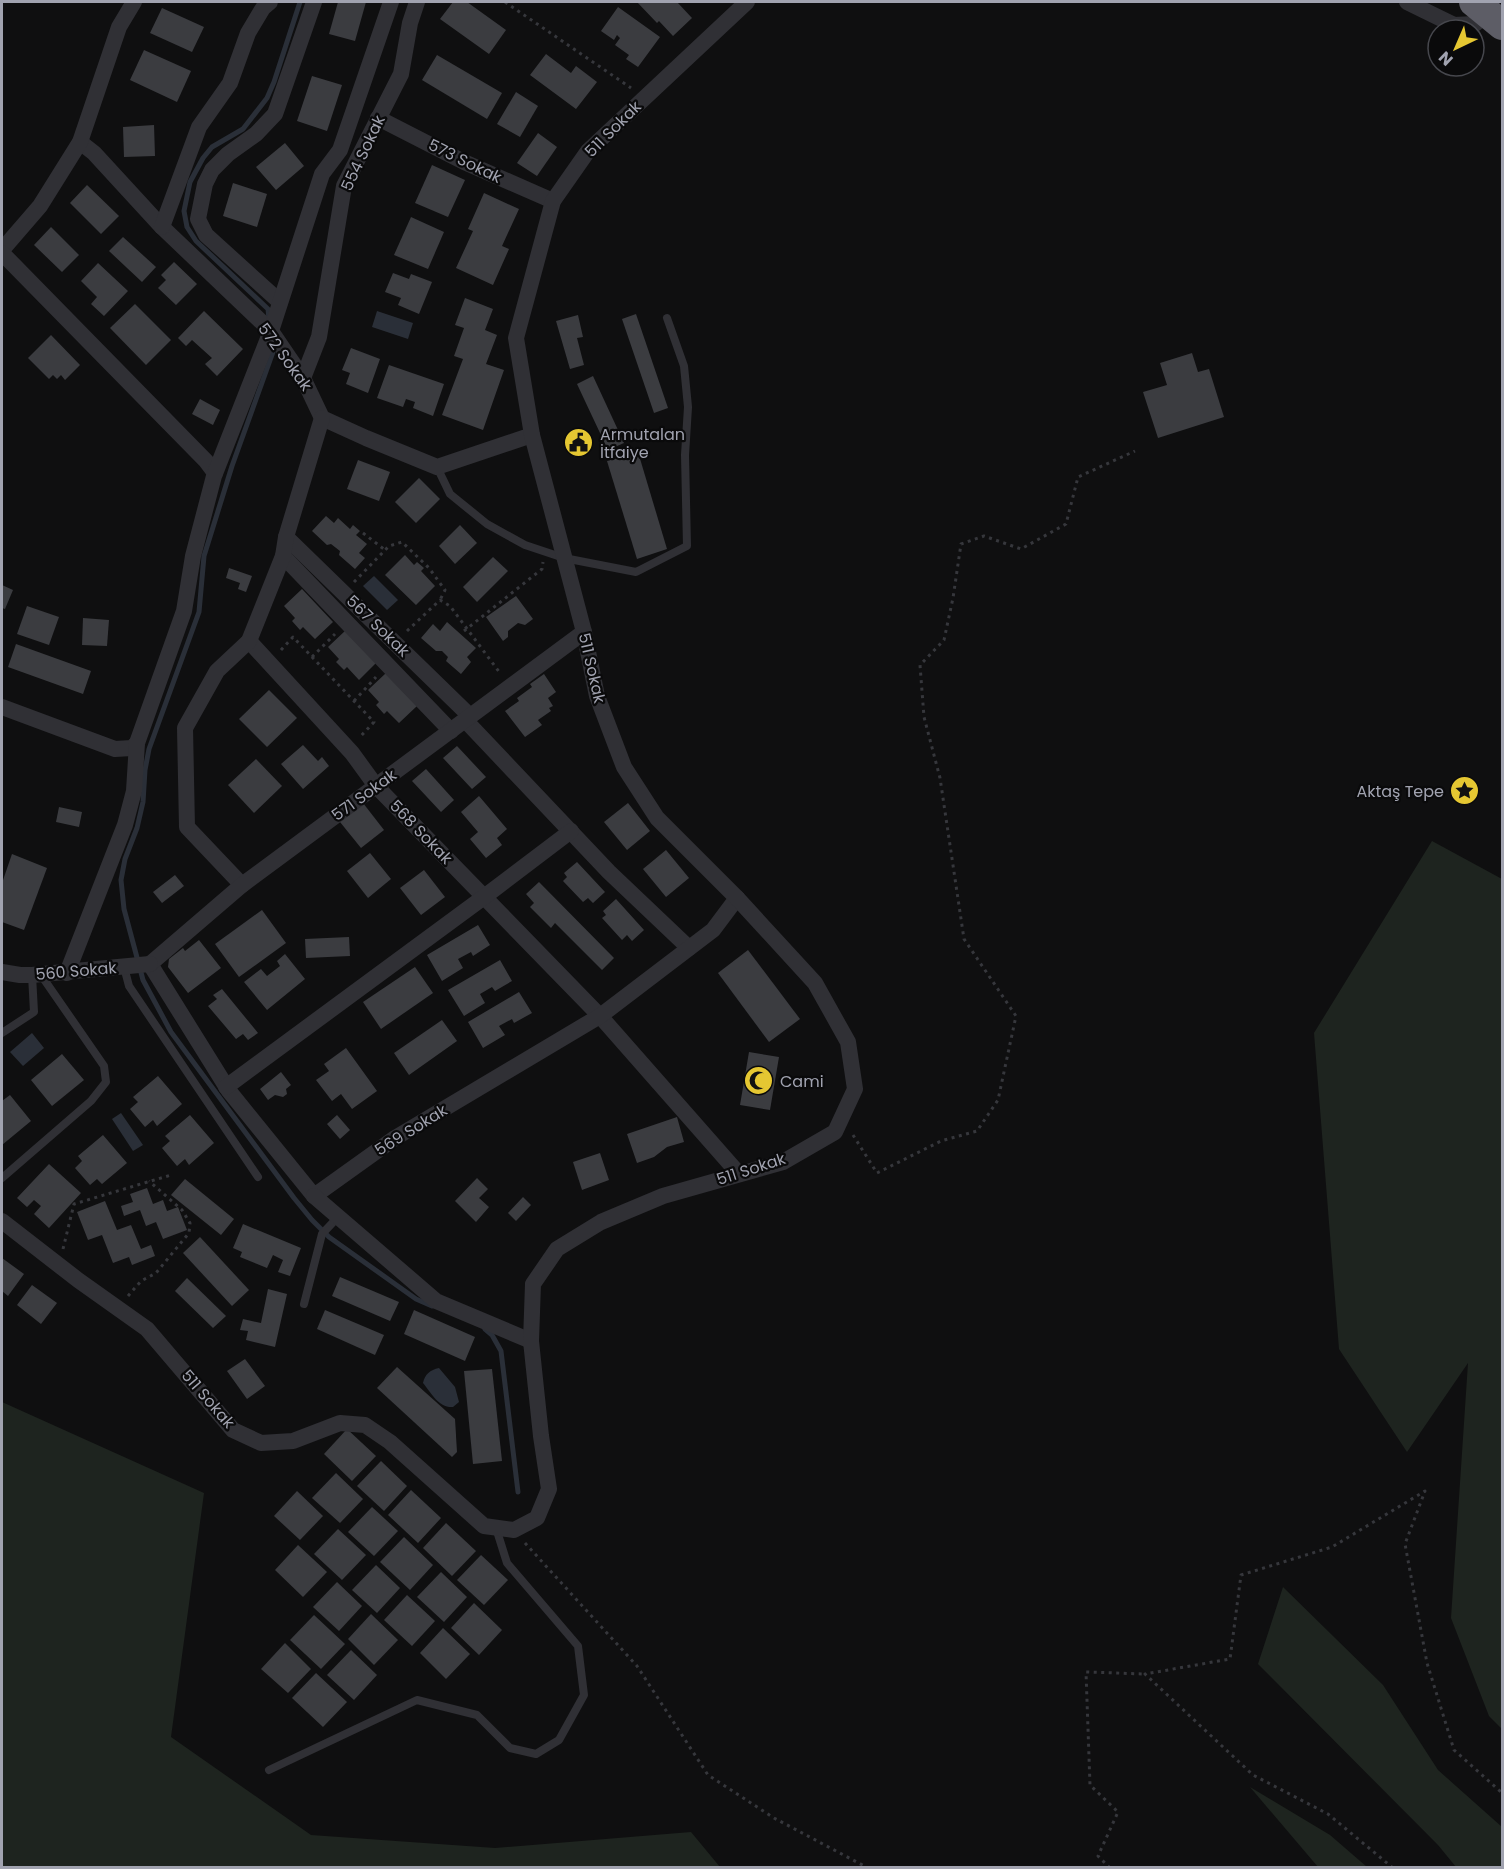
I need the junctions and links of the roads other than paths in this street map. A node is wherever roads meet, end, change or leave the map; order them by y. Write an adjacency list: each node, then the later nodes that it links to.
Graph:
1 (134, 2): 10 (street)
2 (270, 2): 12 (street)
3 (314, 2): 14 (street)
4 (391, 2): 14 (street)
5 (417, 2): 9 (street, 554 Sokak)
6 (747, 2): 11 (street, 511 Sokak)
7 (1407, 2): 8 (street)
8 (1492, 11)
9 (378, 118): 11 (street, 573 Sokak); 17 (street, 554 Sokak)
10 (80, 142): 12 (street, 572 Sokak); 13 (street)
11 (553, 201): 19 (street, 511 Sokak)
12 (162, 227): 16 (street, 572 Sokak)
13 (2, 252): 21 (street)
14 (280, 302): 16 (street)
15 (667, 318): 24 (lane)
16 (270, 331): 17 (street, 572 Sokak); 21 (street)
17 (303, 378): 18 (street, 572 Sokak)
18 (322, 418): 20 (street); 22 (street)
19 (532, 435): 20 (street); 24 (street, 511 Sokak)
20 (437, 467): 24 (lane)
21 (215, 473): 30 (street)
22 (286, 537): 23 (street); 28 (street, 567 Sokak)
23 (283, 556): 26 (street); 29 (street, 567 Sokak)
24 (564, 558): 25 (street, 511 Sokak)
25 (584, 632): 28 (street, 571 Sokak); 35 (street, 511 Sokak)
26 (249, 640): 31 (street, 568 Sokak); 33 (street)
27 (2, 707): 30 (street)
28 (468, 718): 29 (street, 571 Sokak); 32 (street, 567 Sokak)
29 (451, 730): 31 (street, 571 Sokak)
30 (137, 744): 39 (street)
31 (376, 786): 33 (street, 571 Sokak); 34 (street, 568 Sokak)
32 (571, 831): 34 (street); 36 (street, 567 Sokak)
33 (242, 885): 37 (street, 571 Sokak)
34 (484, 897): 41 (street, 568 Sokak); 43 (street)
35 (737, 898): 36 (street, 569 Sokak); 44 (street, 511 Sokak)
36 (689, 948): 41 (street, 569 Sokak)
37 (138, 966): 39 (street, 560 Sokak); 43 (street); 45 (lane)
38 (2, 972): 40 (street, 560 Sokak)
39 (67, 973): 40 (street, 560 Sokak)
40 (37, 975): 42 (lane); 46 (lane)
41 (600, 1016): 44 (street, 568 Sokak); 47 (street, 569 Sokak)
42 (2, 1033)
43 (226, 1087): 47 (street)
44 (740, 1174): 51 (street, 511 Sokak)
45 (258, 1177)
46 (2, 1178)
47 (314, 1196): 49 (street)
48 (2, 1221): 52 (street, 511 Sokak)
49 (330, 1226): 50 (lane); 51 (street)
50 (304, 1304)
51 (531, 1341): 52 (street, 511 Sokak)
52 (496, 1528): 53 (lane)
53 (269, 1770)

